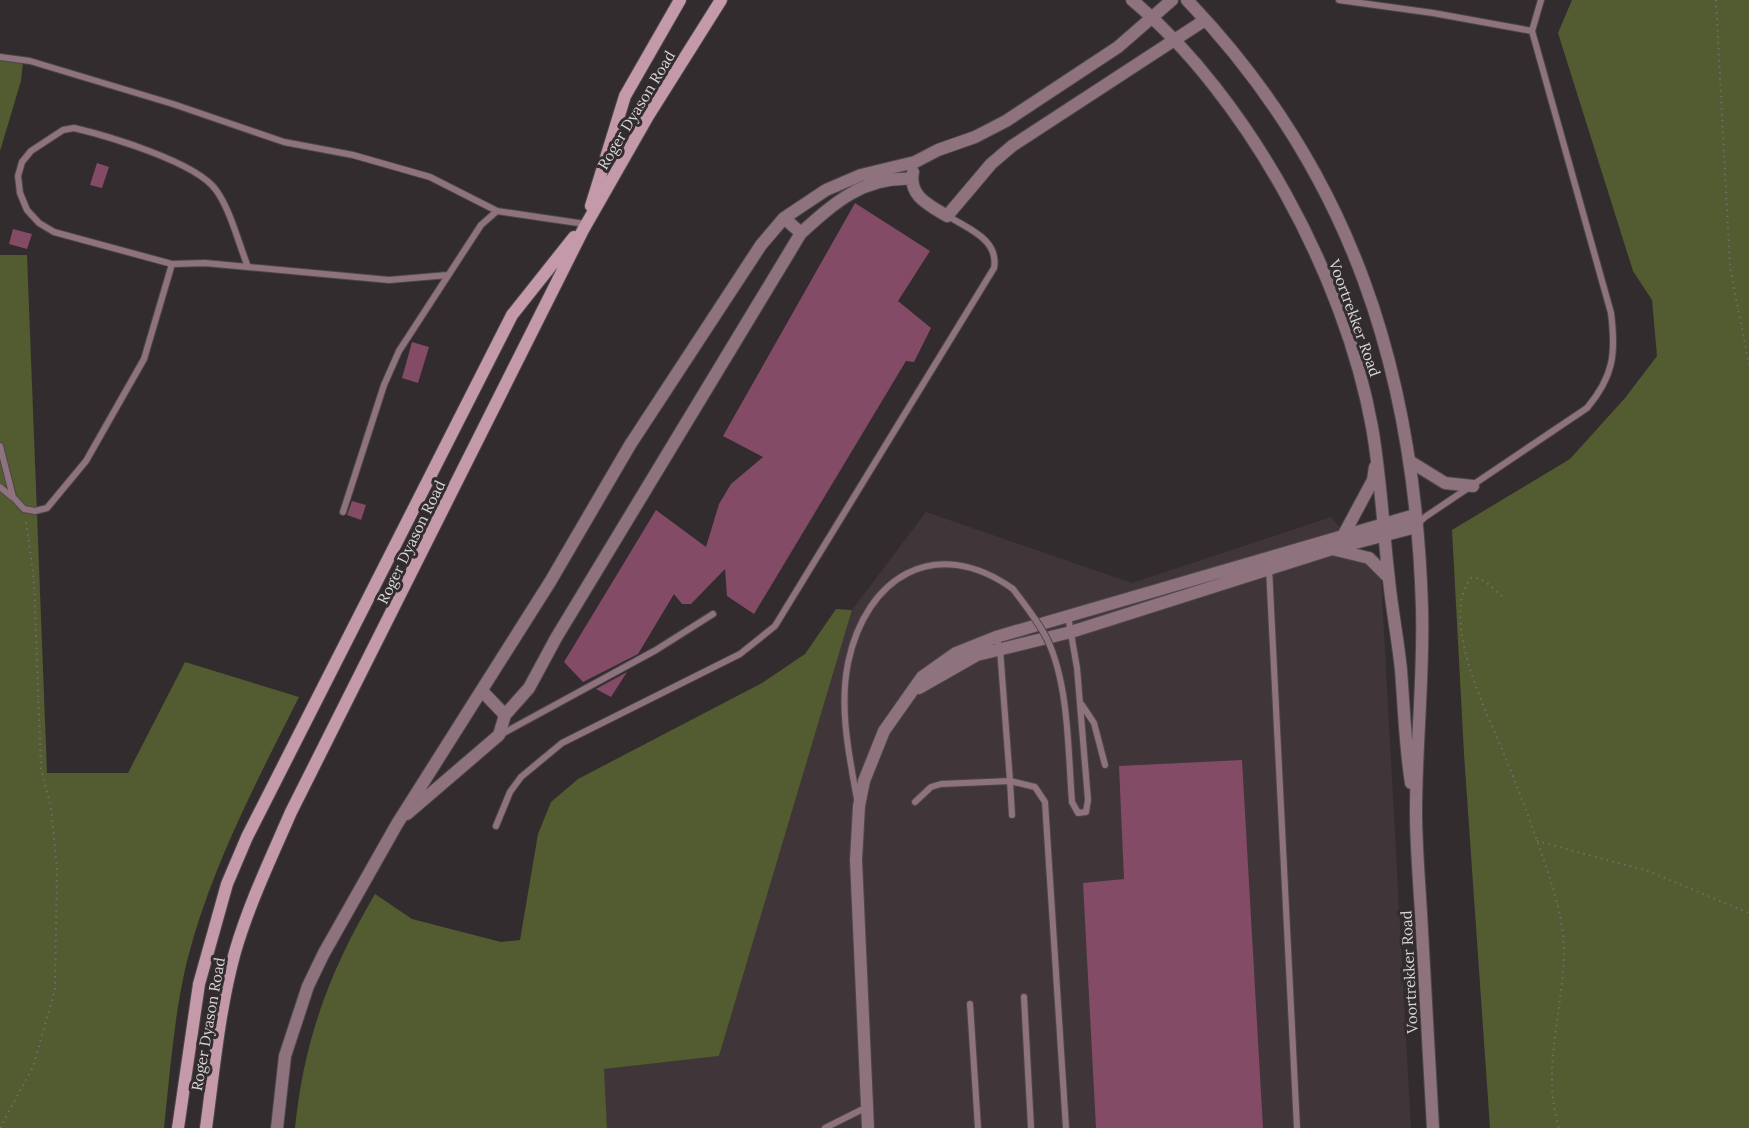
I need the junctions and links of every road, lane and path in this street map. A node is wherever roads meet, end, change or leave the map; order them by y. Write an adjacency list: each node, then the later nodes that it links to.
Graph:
1 (680, 0): 19 (main road, Roger Dyason Road)
2 (721, 0): 63 (main road, Roger Dyason Road)
3 (1132, 0): 9 (street, Voortrekker Road)
4 (1172, 0): 9 (street)
5 (1186, 0): 10 (street, Voortrekker Road)
6 (1340, 0): 11 (lane)
7 (1541, 0): 11 (lane)
8 (1716, 0): 24 (path)
9 (1153, 17): 12 (street, Voortrekker Road); 14 (street)
10 (1205, 20): 12 (street); 27 (street, Voortrekker Road)
11 (1532, 31): 28 (lane)
12 (1173, 40): 17 (street); 26 (street, Voortrekker Road)
13 (0, 57): 16 (lane)
14 (915, 162): 15 (street); 18 (street)
15 (912, 179): 17 (street); 20 (street)
16 (497, 211): 19 (lane); 23 (lane)
17 (947, 216): 55 (lane)
18 (784, 218): 20 (street); 44 (street)
19 (585, 224): 62 (main road, Roger Dyason Road)
20 (801, 233): 46 (street)
21 (171, 264): 22 (lane); 22 (lane); 31 (lane)
22 (248, 267): 23 (lane)
23 (448, 275): 32 (lane)
24 (1749, 365)
25 (0, 446): 30 (lane)
26 (1377, 458): 34 (street, Voortrekker Road); 35 (street)
27 (1411, 462): 28 (street); 33 (street, Voortrekker Road)
28 (1473, 486): 33 (lane)
29 (0, 487): 30 (lane)
30 (13, 498): 31 (lane)
31 (24, 509): 61 (path)
32 (343, 512)
33 (1418, 519): 34 (street); 52 (street, Voortrekker Road)
34 (1385, 529): 35 (street); 36 (street); 38 (street, Voortrekker Road)
35 (1344, 534): 37 (street)
36 (1332, 549): 37 (street); 38 (street)
37 (1269, 563): 41 (street); 42 (street); 70 (lane)
38 (1389, 578): 52 (street, Voortrekker Road)
39 (1502, 596): 56 (path)
40 (713, 614): 47 (lane)
41 (1068, 616): 42 (lane); 43 (street)
42 (1071, 632): 43 (street); 45 (lane)
43 (998, 643): 49 (lane); 51 (street)
44 (482, 692): 46 (street); 54 (street)
45 (1080, 703): 48 (lane); 51 (lane, bridge)
46 (505, 715): 47 (street)
47 (499, 735): 54 (street)
48 (1105, 765)
49 (1010, 781): 50 (lane); 53 (lane); 69 (lane)
50 (915, 802)
51 (859, 806): 60 (street)
52 (1416, 813): 71 (street, Voortrekker Road)
53 (1012, 815)
54 (397, 824): 64 (street)
55 (496, 826)
56 (1537, 841): 57 (path); 72 (path)
57 (1749, 913)
58 (1024, 997): 68 (lane)
59 (970, 1004): 67 (lane)
60 (867, 1107): 65 (lane); 66 (street)
61 (0, 1128)
62 (178, 1128)
63 (206, 1128)
64 (277, 1128)
65 (825, 1128)
66 (868, 1128)
67 (978, 1128)
68 (1031, 1128)
69 (1066, 1128)
70 (1297, 1128)
71 (1433, 1128)
72 (1559, 1128)

